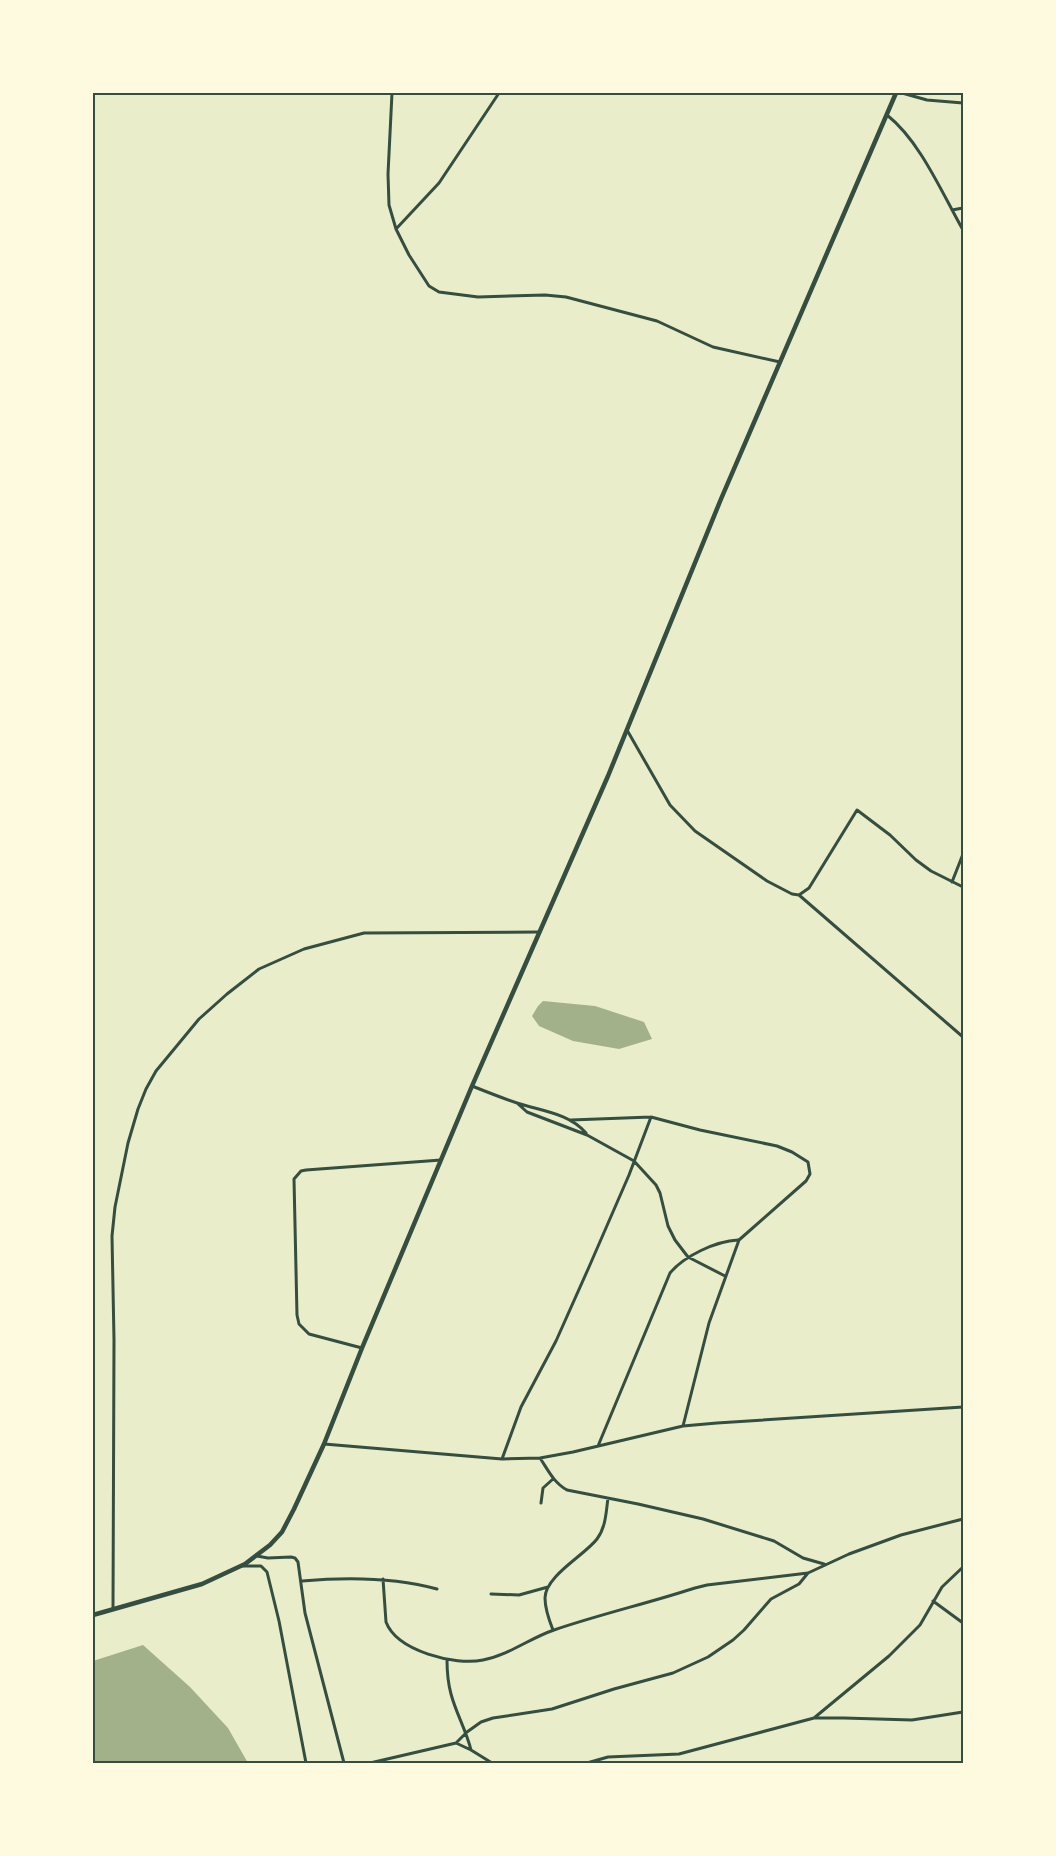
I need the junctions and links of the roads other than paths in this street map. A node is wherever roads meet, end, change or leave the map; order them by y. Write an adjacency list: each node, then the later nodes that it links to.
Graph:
1 (392, 93): 9 (street)
2 (499, 93): 9 (street)
3 (896, 93): 6 (main road)
4 (903, 93): 5 (street)
5 (963, 103)
6 (886, 115): 8 (street); 11 (main road)
7 (963, 207): 8 (street)
8 (952, 210): 10 (street)
9 (396, 229): 11 (street)
10 (963, 230)
11 (780, 362): 12 (main road)
12 (627, 730): 16 (street); 17 (main road)
13 (963, 854): 14 (street)
14 (952, 882): 15 (street); 16 (street)
15 (963, 887)
16 (799, 895): 18 (street)
17 (539, 932): 19 (main road); 51 (street)
18 (963, 1037)
19 (472, 1086): 20 (street); 24 (main road)
20 (517, 1103): 22 (street); 23 (street)
21 (651, 1117): 22 (street); 25 (street); 26 (street)
22 (571, 1120): 23 (street)
23 (587, 1135): 25 (street)
24 (441, 1160): 29 (main road); 29 (street)
25 (634, 1161): 27 (street); 35 (street)
26 (739, 1240): 27 (street); 28 (street)
27 (688, 1257): 28 (street); 33 (street)
28 (724, 1276): 31 (street)
29 (362, 1348): 32 (main road)
30 (963, 1407): 31 (street)
31 (683, 1426): 33 (street)
32 (324, 1444): 35 (street); 40 (main road)
33 (598, 1446): 34 (street)
34 (540, 1458): 35 (street); 36 (street)
35 (502, 1459)
36 (553, 1479): 37 (street); 38 (street)
37 (608, 1498): 41 (street); 47 (street)
38 (541, 1503)
39 (963, 1519): 41 (street)
40 (257, 1556): 42 (main road); 46 (street)
41 (825, 1564): 44 (street)
42 (240, 1566): 51 (main road); 61 (street)
43 (963, 1567): 50 (street)
44 (808, 1573): 54 (street); 58 (street)
45 (383, 1579): 46 (street); 48 (street); 55 (street)
46 (302, 1581): 62 (street)
47 (548, 1587): 49 (street); 54 (street)
48 (437, 1589)
49 (491, 1594)
50 (933, 1601): 53 (street); 57 (street)
51 (113, 1610): 52 (main road)
52 (93, 1615)
53 (963, 1623)
54 (553, 1630): 55 (street)
55 (447, 1660): 58 (street)
56 (963, 1712): 57 (street)
57 (814, 1718): 65 (street)
58 (467, 1732): 59 (street); 60 (street)
59 (456, 1743): 60 (street); 63 (street)
60 (471, 1750): 64 (street)
61 (306, 1763)
62 (344, 1763)
63 (370, 1763)
64 (492, 1763)
65 (587, 1763)

